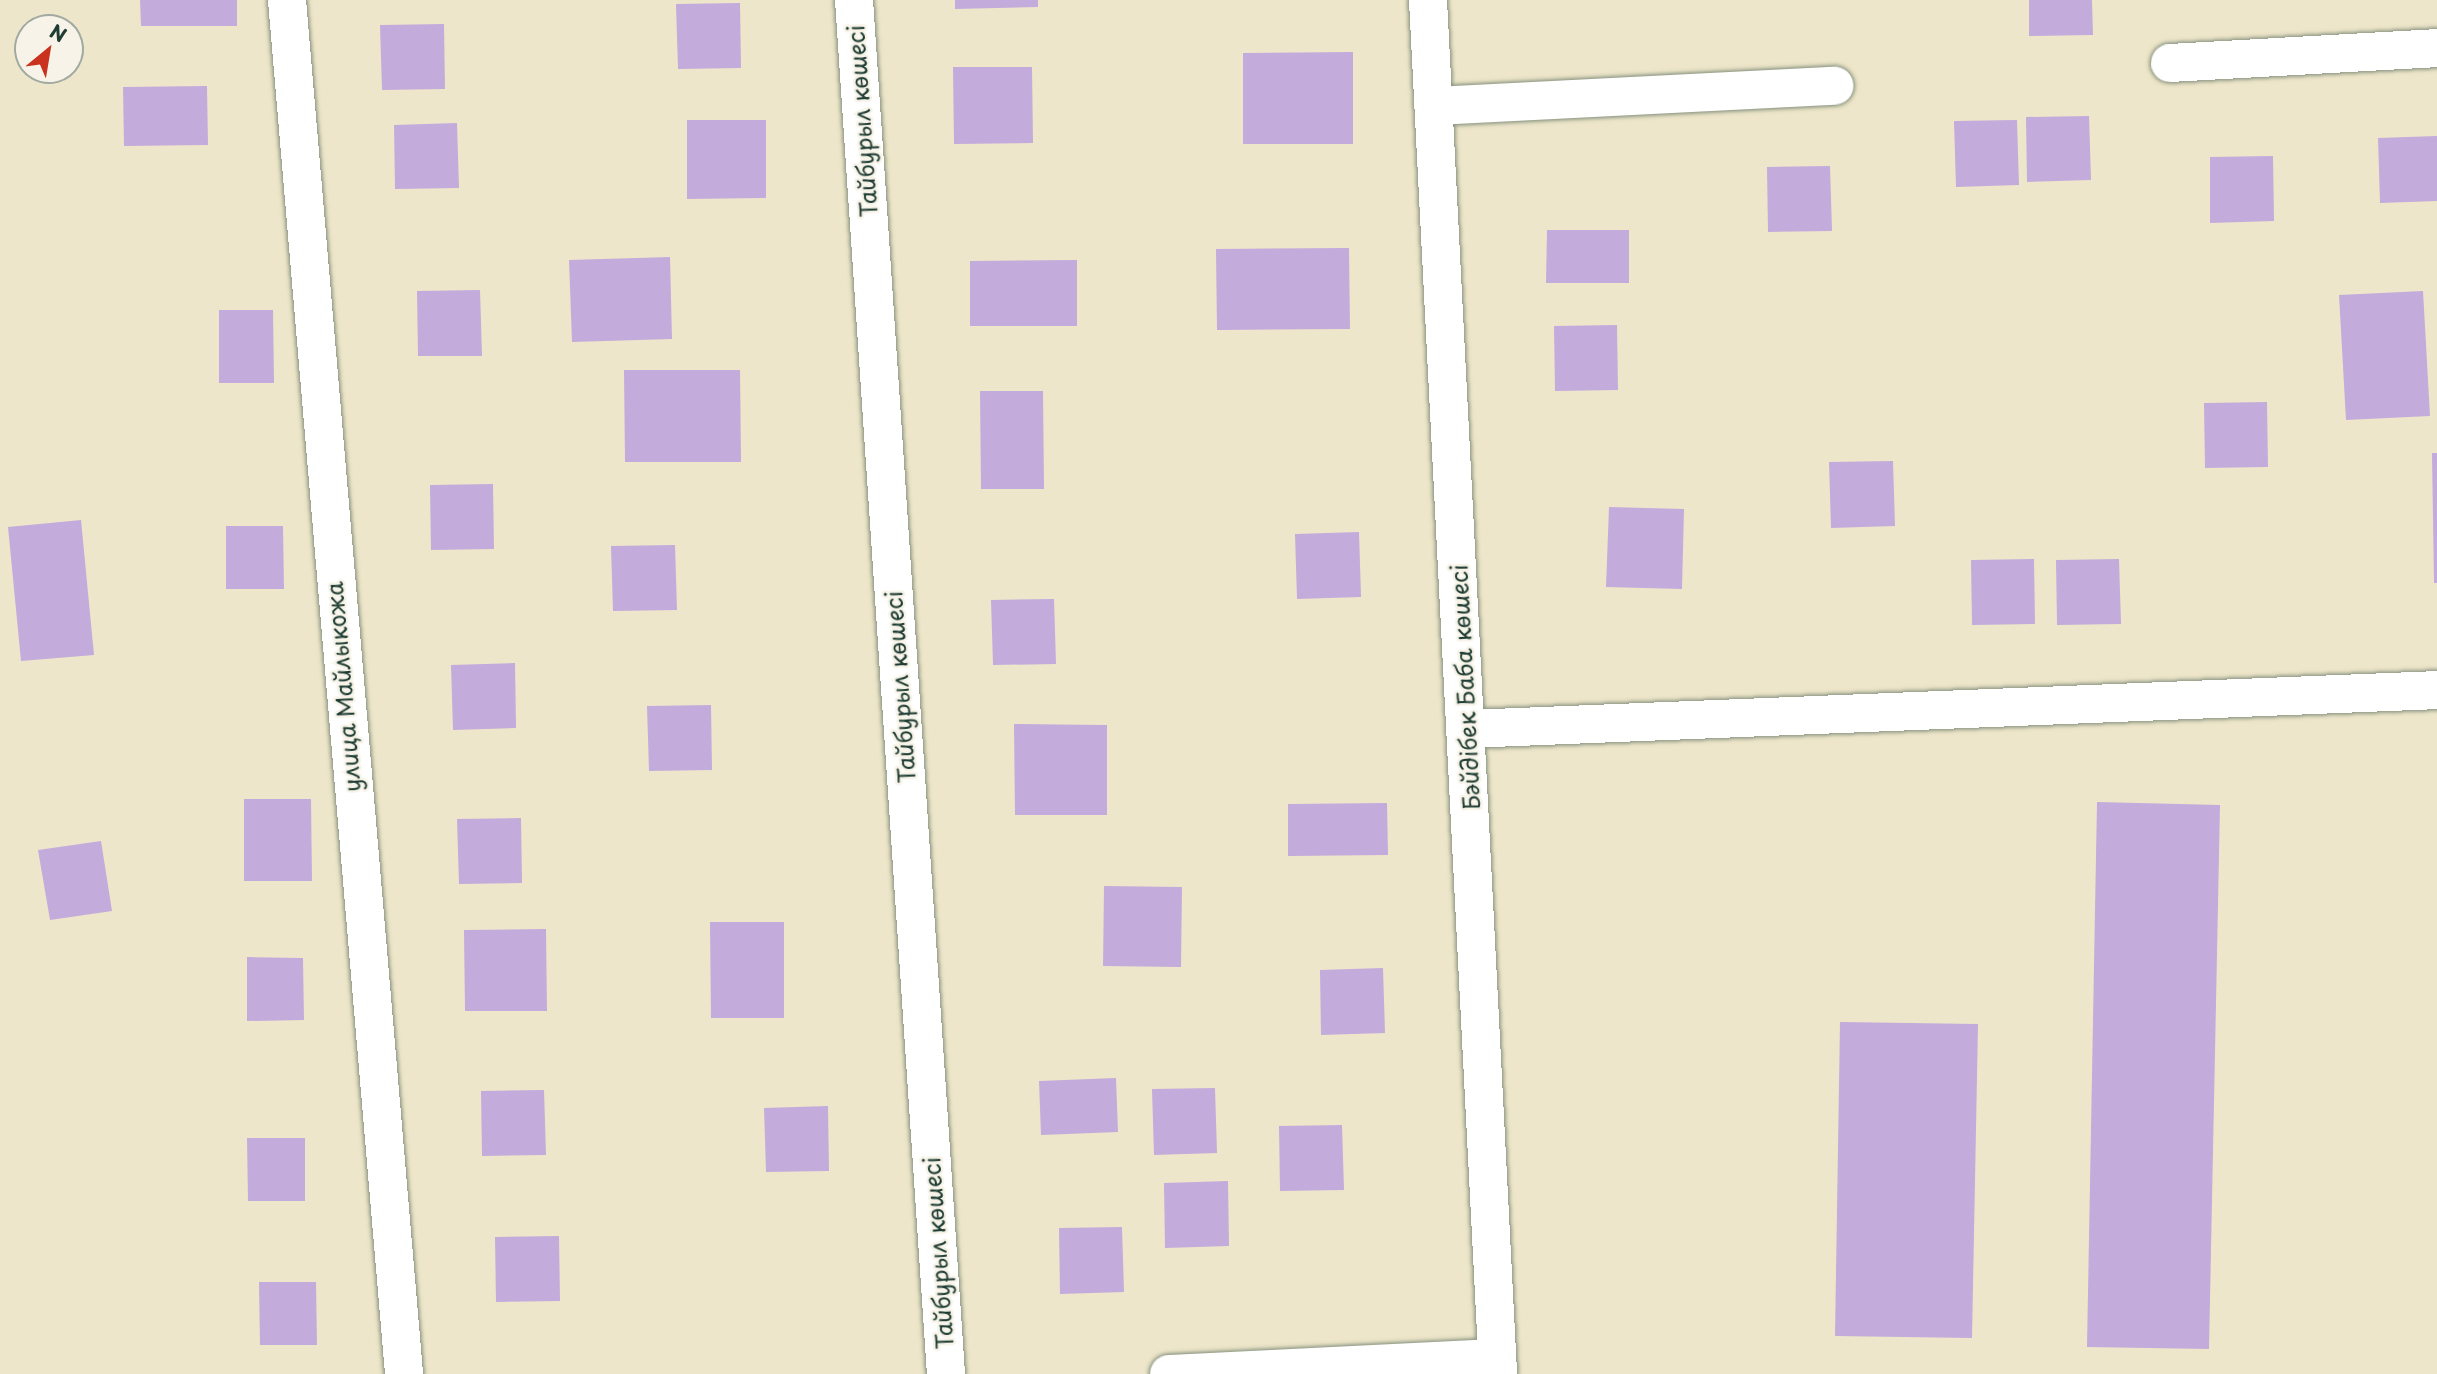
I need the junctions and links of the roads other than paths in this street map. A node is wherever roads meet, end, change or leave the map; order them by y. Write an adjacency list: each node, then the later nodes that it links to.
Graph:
1 (287, 0): 11 (street, улица Майлыкожа)
2 (854, 0): 12 (street, Тайбурыл көшесі)
3 (1428, 0): 7 (street, Бәйдібек Баба көшесі)
4 (2437, 48): 5 (street)
5 (2170, 63)
6 (1835, 86): 7 (street)
7 (1434, 106): 9 (street, Бәйдібек Баба көшесі)
8 (2437, 690): 9 (street)
9 (1468, 729): 10 (street, Бәйдібек Баба көшесі)
10 (1498, 1366): 13 (street)
11 (404, 1374)
12 (946, 1374)
13 (1169, 1374)

